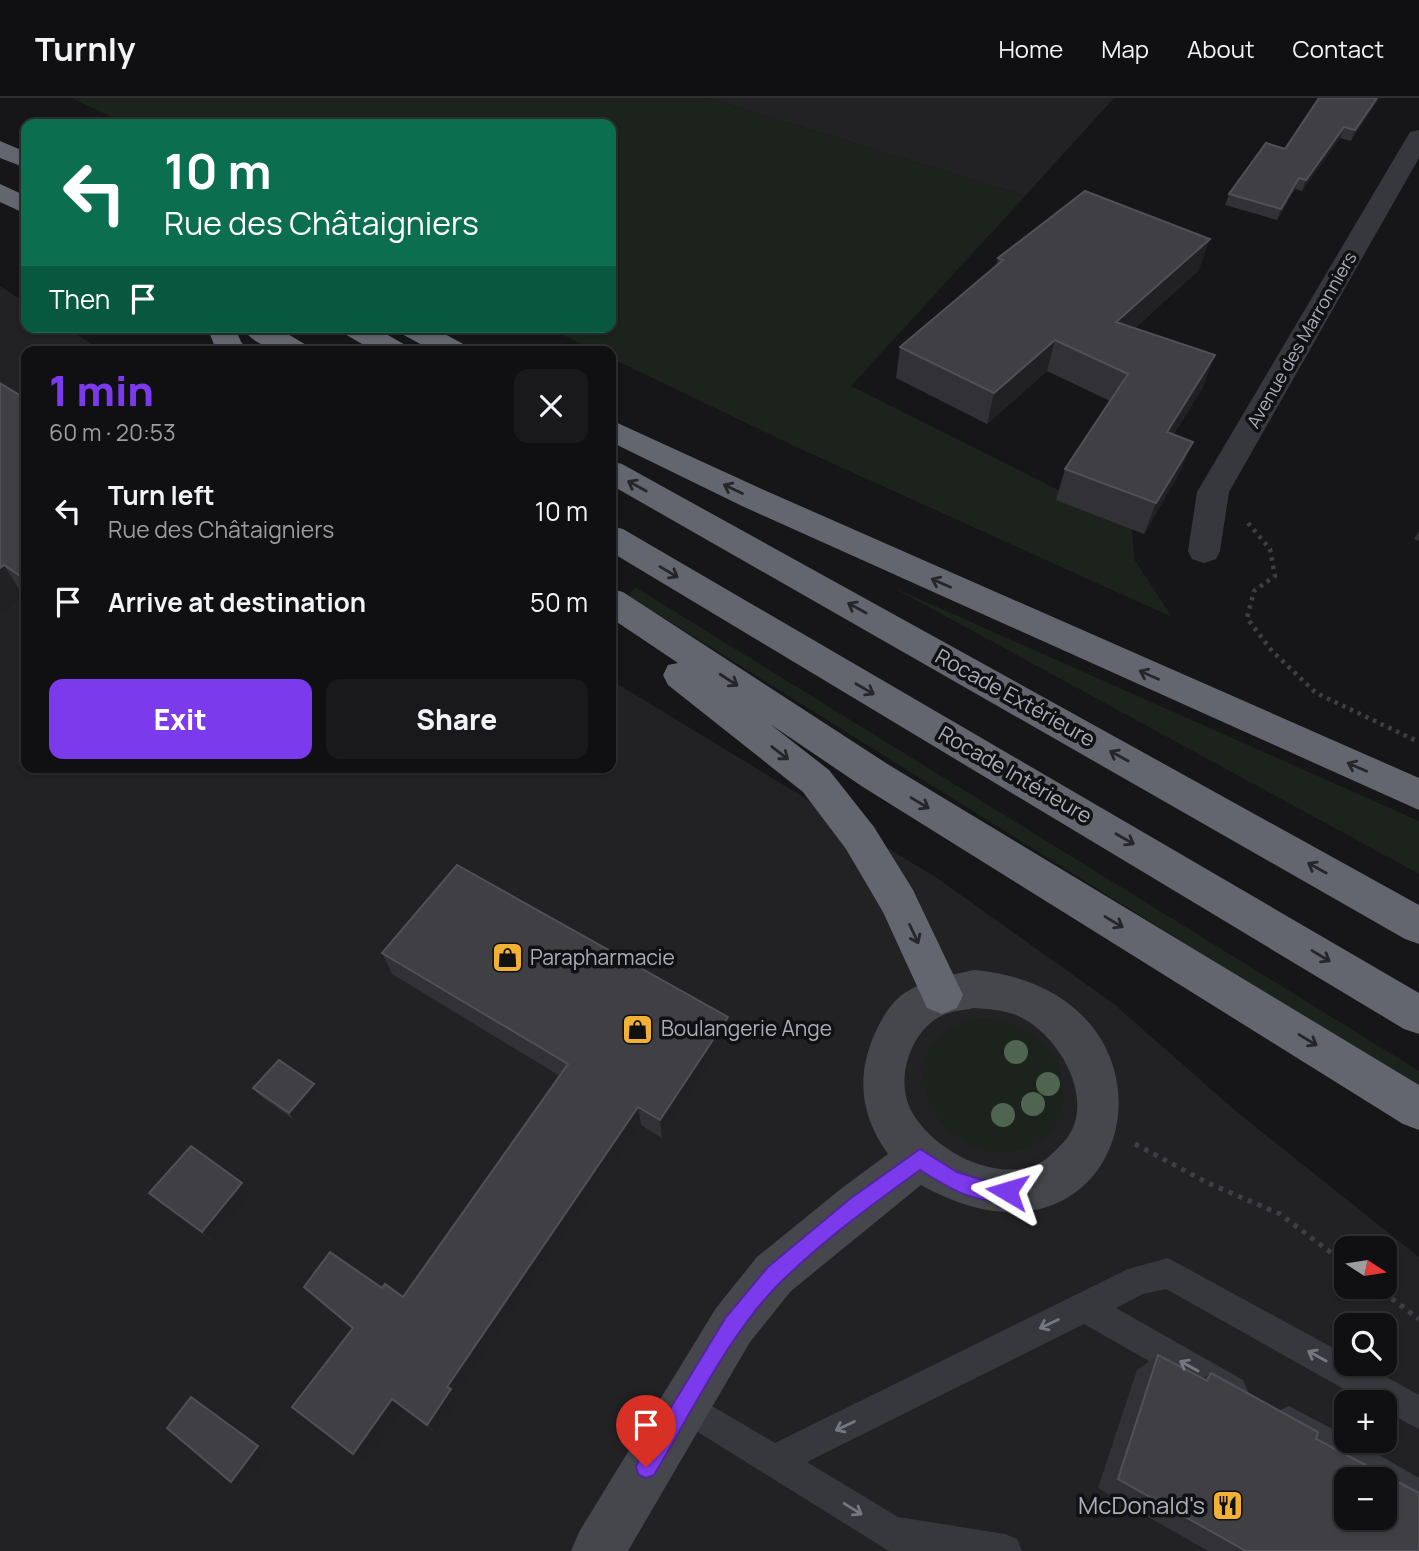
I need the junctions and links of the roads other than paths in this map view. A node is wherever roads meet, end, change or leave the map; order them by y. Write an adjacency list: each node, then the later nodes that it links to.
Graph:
1 (1419, 137): 15 (street, Avenue des Marronniers)
2 (0, 148): 3 (highway)
3 (21, 158)
4 (0, 192): 5 (highway)
5 (21, 203)
6 (265, 333): 9 (highway)
7 (364, 333): 10 (highway)
8 (421, 333): 11 (highway)
9 (288, 346)
10 (386, 346)
11 (446, 346)
12 (616, 432): 18 (highway, one-way to 12)
13 (616, 474): 19 (highway, Rocade Extérieure, one-way to 13)
14 (616, 540): 21 (highway, Rocade Intérieure, one-way to 21)
15 (1204, 551)
16 (616, 604): 22 (highway, one-way to 22)
17 (616, 624): 20 (highway, one-way to 20)
18 (1419, 795)
19 (1419, 926)
20 (942, 995): 23 (main road); 23 (main road)
21 (1419, 1014)
22 (1419, 1109)
23 (920, 1158): 25 (main road)
24 (1084, 1307): 26 (lane, one-way to 24); 27 (lane, one-way to 27); 28 (lane, one-way to 24)
25 (683, 1405): 27 (lane); 30 (main road)
26 (1419, 1413)
27 (774, 1461): 29 (lane, one-way to 29)
28 (1419, 1496)
29 (887, 1530): 31 (lane); 32 (lane)
30 (597, 1551)
31 (921, 1551)
32 (1005, 1551)

